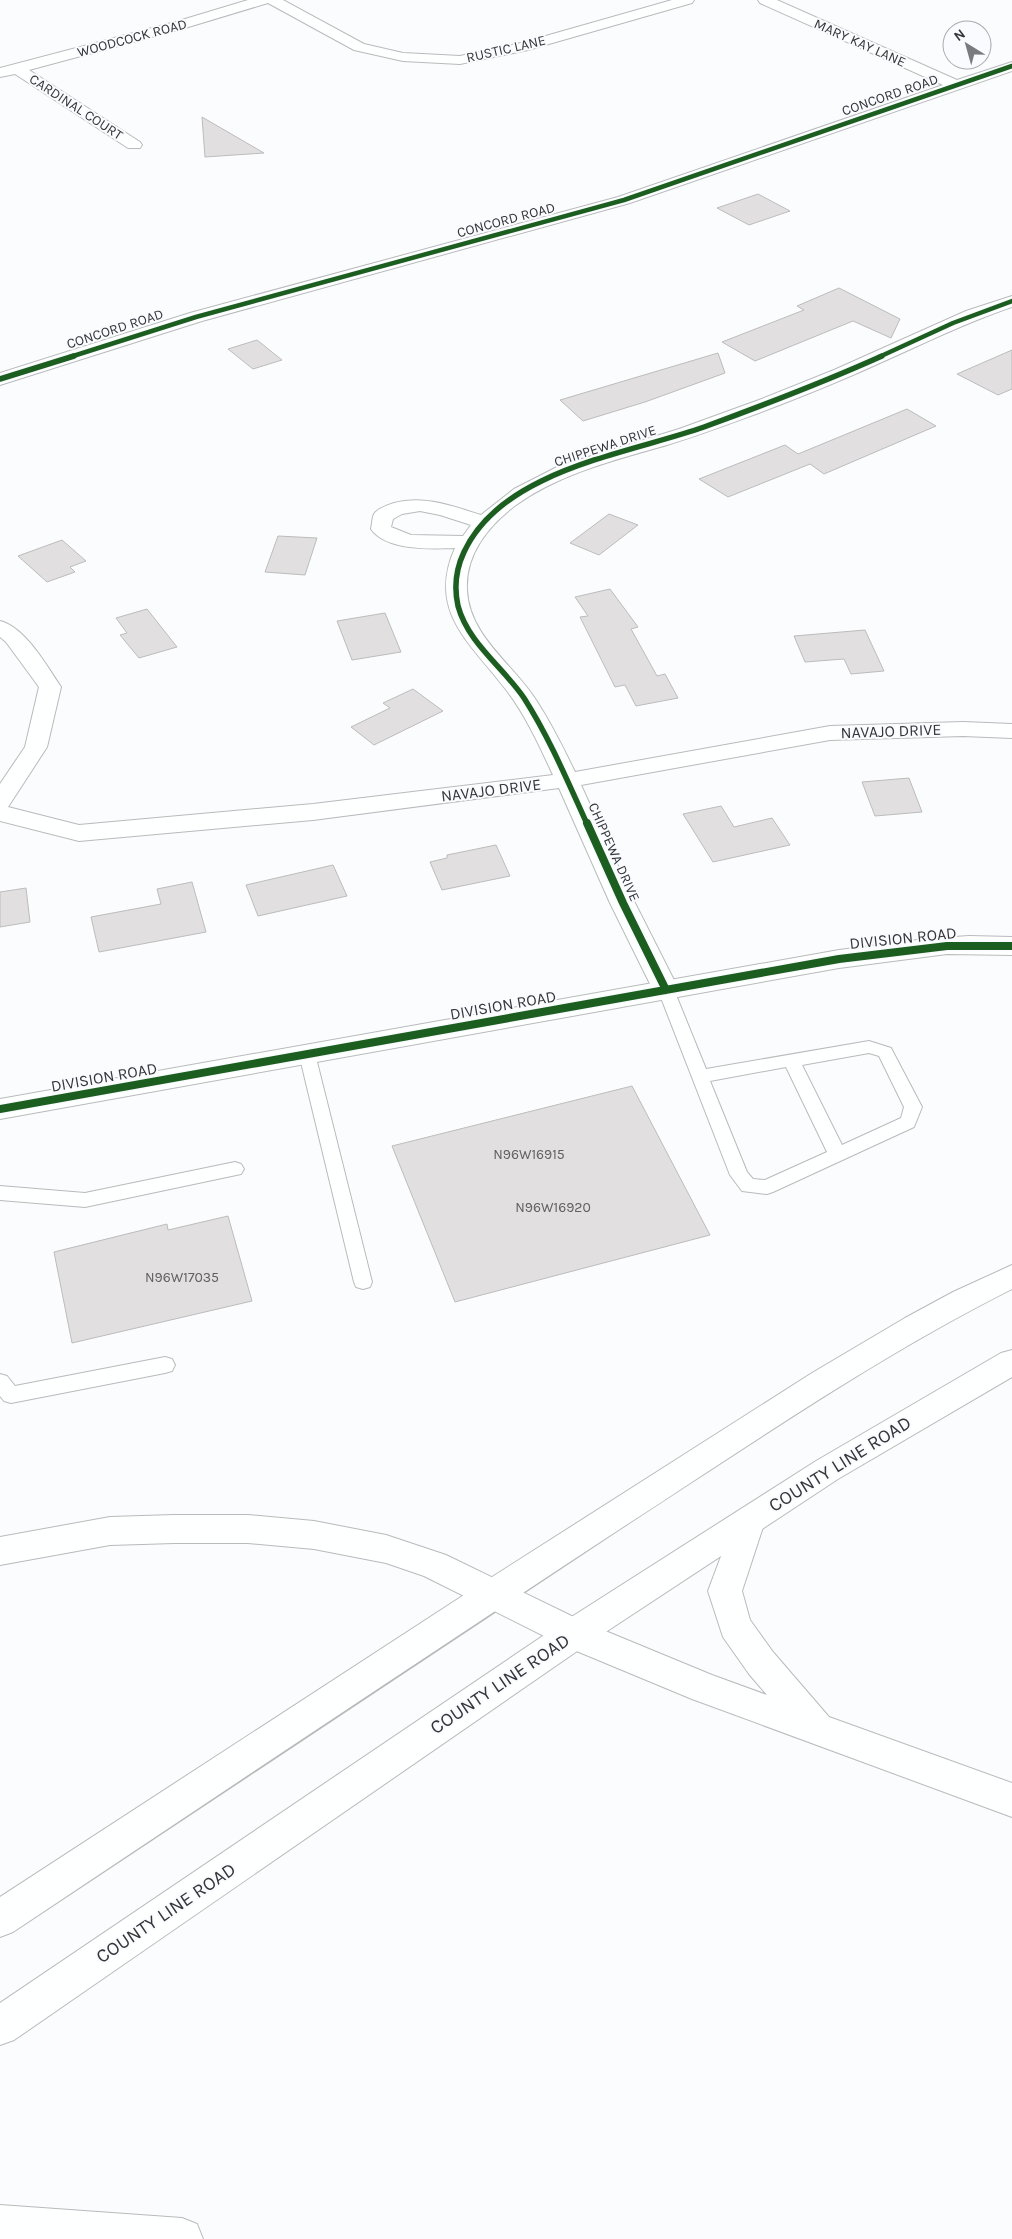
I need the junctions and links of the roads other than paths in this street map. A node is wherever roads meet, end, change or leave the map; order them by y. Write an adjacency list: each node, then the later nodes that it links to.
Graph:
1 (263, 0): 6 (main road, WOODCOCK ROAD)
2 (272, 0): 3 (main road, RUSTIC LANE)
3 (687, 0)
4 (765, 0): 8 (main road, MARY KAY LANE)
5 (1012, 66): 8 (main road, CONCORD ROAD)
6 (18, 69): 7 (main road, WOODCOCK ROAD); 9 (main road, CARDINAL COURT)
7 (0, 74)
8 (956, 85): 11 (main road, CONCORD ROAD)
9 (134, 145)
10 (1012, 301): 12 (main road, CHIPPEWA DRIVE)
11 (0, 379)
12 (484, 522): 13 (main road, CHIPPEWA DRIVE); 13 (main road)
13 (467, 542): 16 (main road, CHIPPEWA DRIVE)
14 (0, 627): 17 (main road)
15 (1012, 731): 16 (main road, NAVAJO DRIVE)
16 (568, 780): 18 (main road, NAVAJO DRIVE); 20 (main road, CHIPPEWA DRIVE)
17 (0, 802)
18 (0, 814)
19 (1012, 946): 20 (main road, DIVISION ROAD)
20 (666, 990): 21 (main road, DIVISION ROAD); 23 (lane)
21 (307, 1054): 24 (main road, DIVISION ROAD); 29 (lane)
22 (791, 1060): 23 (lane); 25 (lane); 25 (lane)
23 (701, 1076): 25 (lane)
24 (0, 1109)
25 (837, 1154)
26 (236, 1169): 27 (lane)
27 (0, 1193)
28 (1012, 1276): 35 (main road)
29 (362, 1282)
30 (1012, 1362): 33 (main road, COUNTY LINE ROAD)
31 (166, 1365): 32 (lane)
32 (0, 1382)
33 (749, 1521): 36 (main road, COUNTY LINE ROAD); 37 (main road)
34 (0, 1551): 35 (main road)
35 (491, 1595): 36 (main road); 39 (main road)
36 (574, 1634): 37 (main road); 40 (main road, COUNTY LINE ROAD)
37 (817, 1728): 38 (main road)
38 (1012, 1800)
39 (0, 1919)
40 (0, 2026)
41 (0, 2225): 42 (main road)
42 (182, 2239)

